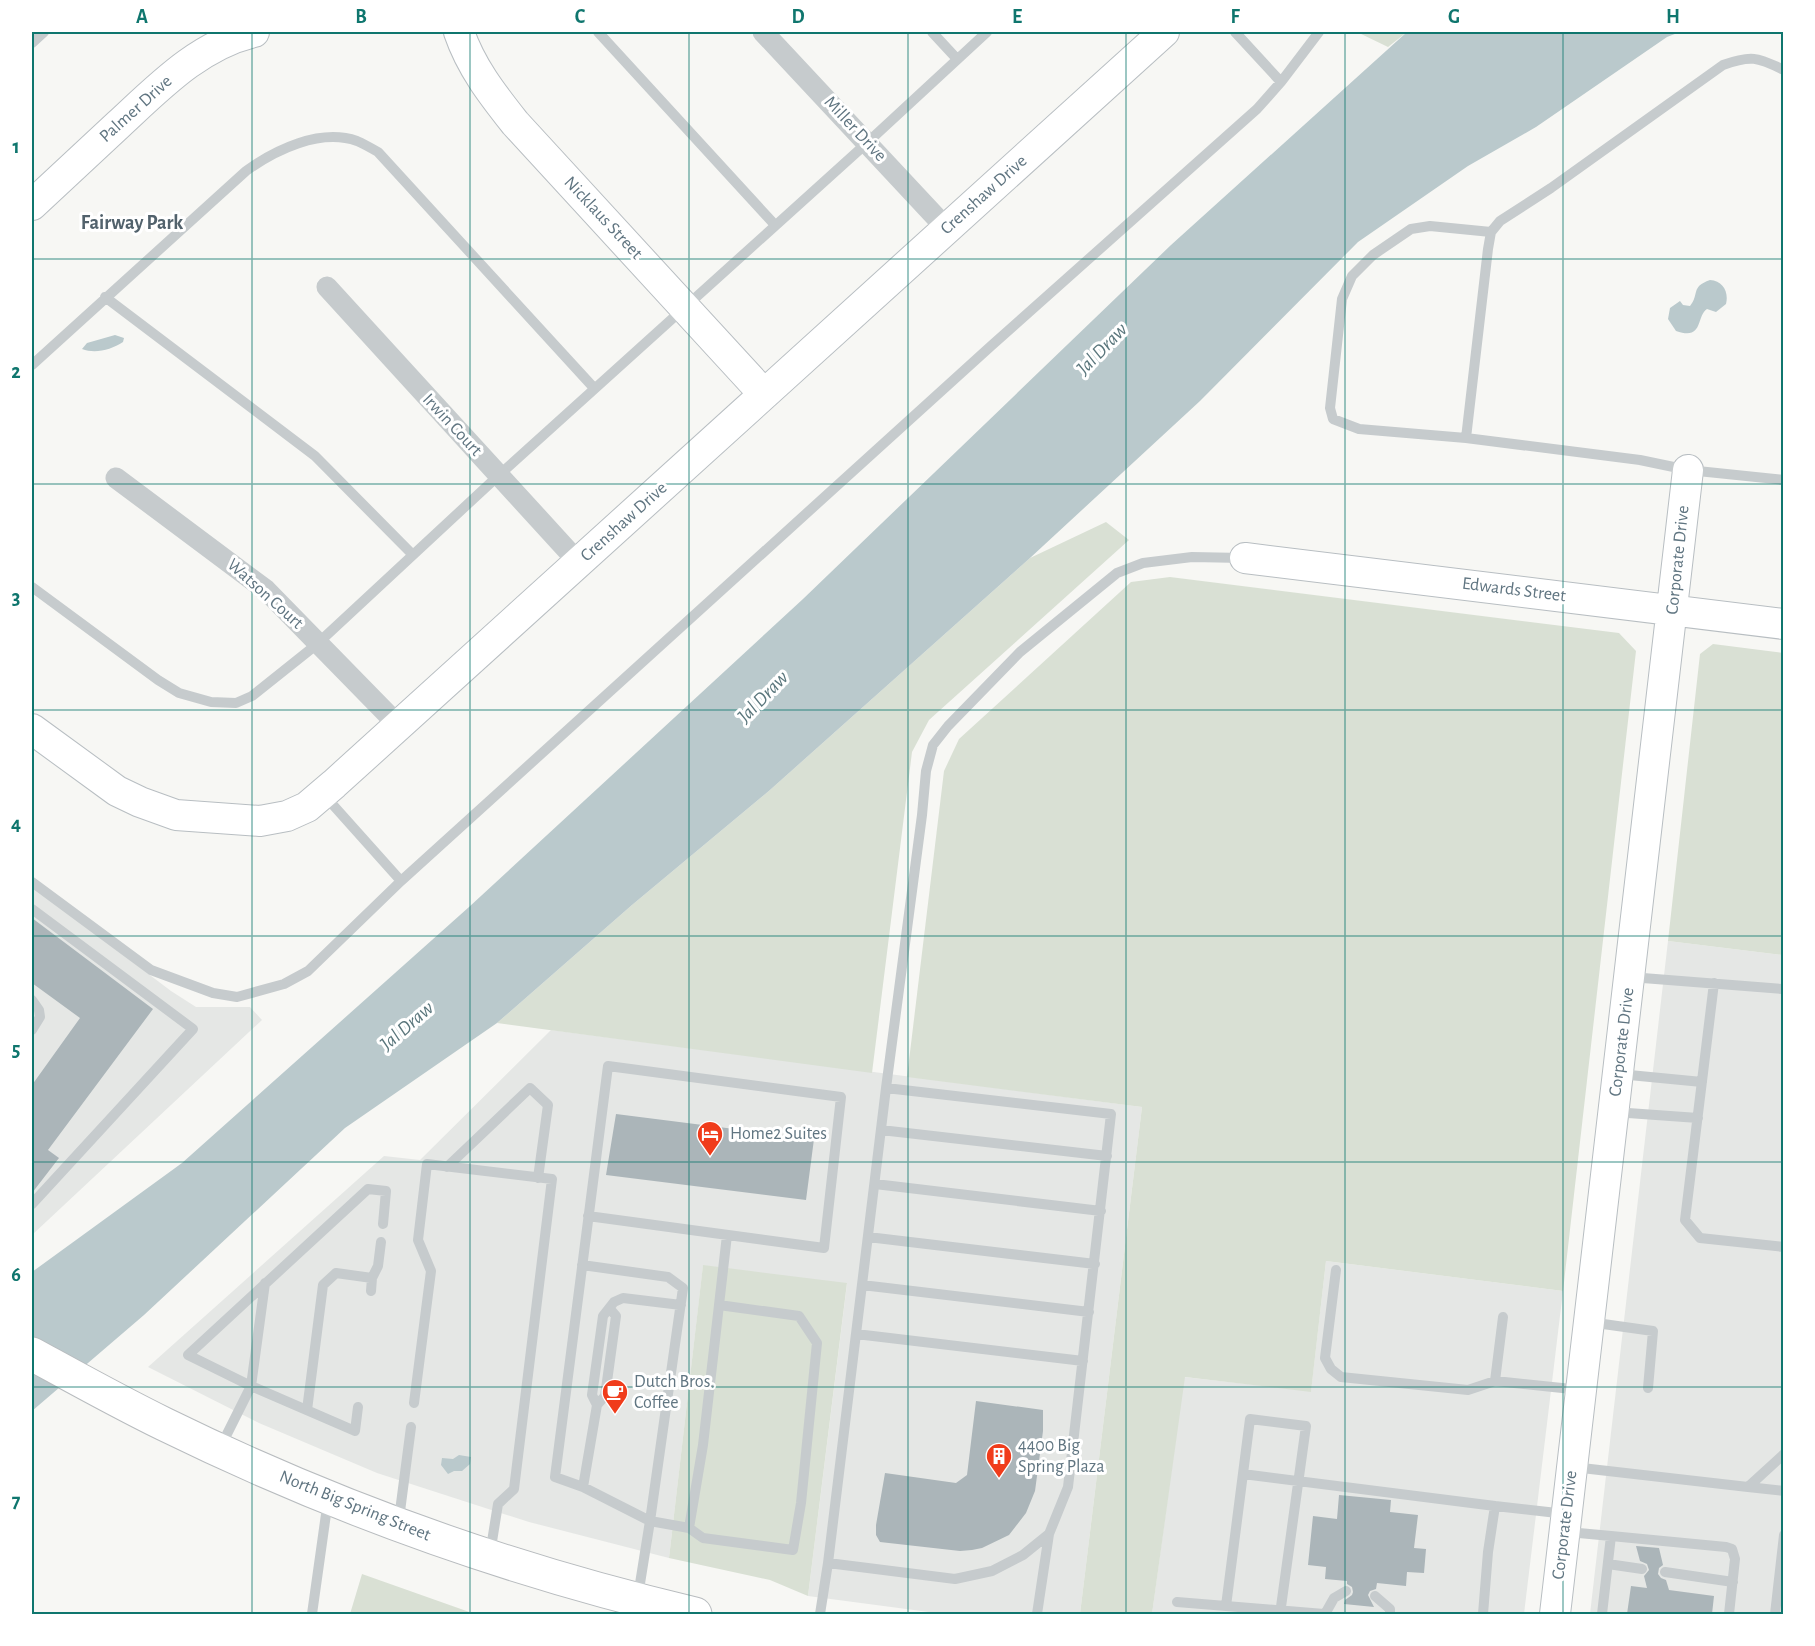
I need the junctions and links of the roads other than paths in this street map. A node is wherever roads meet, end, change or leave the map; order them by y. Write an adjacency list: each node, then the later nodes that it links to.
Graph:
1 (44, 32): 11 (lane)
2 (254, 32): 16 (street, Palmer Drive)
3 (459, 32): 22 (street, Nicklaus Street)
4 (598, 32): 17 (lane)
5 (763, 32): 15 (street, Miller Drive)
6 (932, 32): 12 (lane)
7 (987, 32): 12 (lane)
8 (1164, 32): 18 (street, Crenshaw Drive)
9 (1235, 32): 14 (lane)
10 (1319, 32): 14 (lane)
11 (32, 43)
12 (957, 59): 15 (lane)
13 (1784, 70): 19 (lane)
14 (1281, 82): 41 (lane)
15 (868, 142): 17 (lane); 18 (street, Miller Drive)
16 (32, 205)
17 (775, 225): 22 (lane)
18 (947, 229): 25 (street, Crenshaw Drive)
19 (1491, 232): 26 (lane); 26 (lane)
20 (327, 287): 28 (street, Irwin Court)
21 (105, 297): 23 (lane); 24 (lane); 31 (lane)
22 (684, 306): 24 (lane); 25 (street, Nicklaus Street)
23 (32, 365)
24 (594, 388): 28 (lane)
25 (764, 394): 33 (street, Crenshaw Drive)
26 (1466, 438): 27 (lane)
27 (1688, 470): 30 (lane); 35 (street, Corporate Drive)
28 (498, 476): 31 (lane); 33 (street, Irwin Court)
29 (116, 478): 37 (street, Watson Court)
30 (1784, 480)
31 (413, 555): 37 (lane)
32 (1245, 558): 35 (street, Edwards Street); 51 (lane)
33 (579, 563): 38 (street, Crenshaw Drive)
34 (32, 587): 37 (lane)
35 (1673, 609): 36 (street, Edwards Street); 44 (street, Corporate Drive)
36 (1784, 624)
37 (318, 642): 38 (street, Watson Court)
38 (399, 726): 40 (street, Crenshaw Drive)
39 (32, 729): 40 (street, Crenshaw Drive)
40 (322, 794): 41 (lane)
41 (401, 881): 42 (lane)
42 (32, 882)
43 (32, 909): 59 (lane)
44 (1630, 977): 45 (lane); 49 (street, Corporate Drive)
45 (1714, 984): 46 (lane); 50 (lane)
46 (1782, 989)
47 (32, 1000): 48 (lane)
48 (32, 1030)
49 (1618, 1074): 50 (lane); 52 (street, Corporate Drive)
50 (1702, 1083): 53 (lane)
51 (886, 1088): 54 (lane); 55 (lane)
52 (1614, 1112): 53 (lane); 78 (street, Corporate Drive)
53 (1698, 1118): 66 (lane)
54 (881, 1130): 55 (lane); 58 (lane)
55 (1107, 1156): 60 (lane)
56 (447, 1167): 57 (lane); 57 (lane); 86 (lane)
57 (538, 1178): 107 (lane)
58 (875, 1184): 60 (lane); 64 (lane)
59 (32, 1204)
60 (1101, 1211): 67 (lane)
61 (588, 1216): 63 (lane); 63 (lane); 68 (lane)
62 (383, 1224): 71 (lane)
63 (727, 1235): 75 (lane)
64 (868, 1237): 67 (lane); 72 (lane)
65 (381, 1242): 70 (lane)
66 (1784, 1247)
67 (1095, 1264): 76 (lane)
68 (582, 1266): 74 (lane); 96 (lane)
69 (1336, 1270): 82 (lane)
70 (372, 1278): 73 (lane); 88 (lane)
71 (265, 1283): 83 (lane); 83 (lane)
72 (862, 1285): 76 (lane); 79 (lane)
73 (371, 1291)
74 (681, 1305): 96 (lane); 100 (lane)
75 (719, 1305): 103 (lane); 103 (lane)
76 (1089, 1312): 81 (lane)
77 (1503, 1317): 82 (lane)
78 (1589, 1322): 84 (lane); 85 (street, Corporate Drive)
79 (856, 1334): 81 (lane); 108 (lane)
80 (32, 1354): 90 (highway, North Big Spring Street)
81 (1083, 1361): 104 (lane)
82 (1495, 1380): 85 (lane)
83 (251, 1386): 88 (lane); 90 (lane)
84 (1648, 1388)
85 (1581, 1390): 92 (street, Corporate Drive)
86 (414, 1403)
87 (358, 1407): 88 (lane)
88 (307, 1410)
89 (411, 1427): 101 (lane)
90 (219, 1449): 98 (highway, North Big Spring Street)
91 (1784, 1454): 95 (lane)
92 (1572, 1467): 95 (lane); 102 (street, Corporate Drive)
93 (1243, 1474): 94 (lane); 94 (lane); 116 (lane)
94 (1298, 1482): 99 (lane); 118 (lane)
95 (1748, 1487): 97 (lane)
96 (584, 1488): 100 (lane)
97 (1784, 1491)
98 (328, 1497): 101 (highway, North Big Spring Street); 119 (lane)
99 (1495, 1506): 102 (lane); 125 (lane)
100 (650, 1521): 103 (lane); 117 (lane)
101 (398, 1523): 107 (highway, North Big Spring Street)
102 (1566, 1523): 106 (lane); 126 (street, Corporate Drive)
103 (689, 1528)
104 (1048, 1534): 108 (lane); 122 (lane)
105 (1784, 1535): 129 (lane)
106 (1611, 1536): 109 (lane); 112 (lane)
107 (489, 1557): 117 (highway, North Big Spring Street)
108 (828, 1563): 121 (lane)
109 (1608, 1564): 110 (lane); 127 (lane)
110 (1642, 1569)
111 (1665, 1572): 112 (lane)
112 (1733, 1582): 128 (lane)
113 (1346, 1591): 123 (lane)
114 (1375, 1596): 124 (lane)
115 (1177, 1602): 116 (lane)
116 (1226, 1606): 118 (lane)
117 (637, 1607): 120 (highway, North Big Spring Street)
118 (1281, 1612): 123 (lane)
119 (312, 1614)
120 (695, 1614)
121 (820, 1614)
122 (1037, 1614)
123 (1319, 1614)
124 (1390, 1614)
125 (1483, 1614)
126 (1555, 1614)
127 (1602, 1614)
128 (1729, 1614)
129 (1775, 1614)

